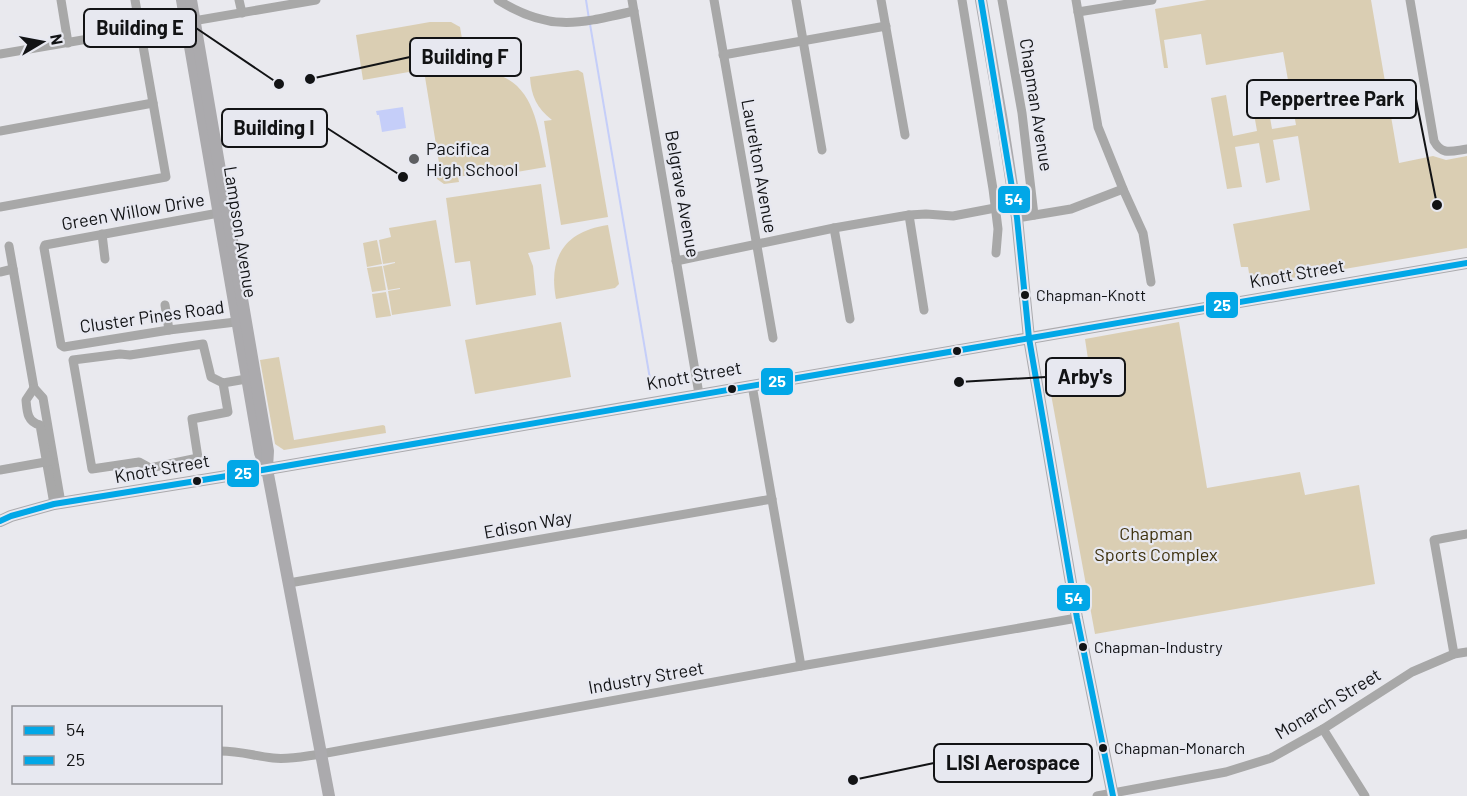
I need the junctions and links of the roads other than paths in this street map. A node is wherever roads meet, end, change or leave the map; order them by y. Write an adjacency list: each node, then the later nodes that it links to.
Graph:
1 (61, 0): 25 (street)
2 (135, 0): 23 (street)
3 (182, 0): 21 (main road, Lampson Avenue)
4 (191, 0): 21 (main road, Lampson Avenue)
5 (239, 0): 20 (street)
6 (316, 0): 20 (street)
7 (498, 0): 18 (street)
8 (632, 0): 18 (street, Belgrave Avenue)
9 (714, 0): 27 (street, Laurelton Avenue)
10 (796, 0): 24 (street)
11 (881, 0): 22 (street)
12 (962, 0): 35 (street)
13 (981, 0): 39 (main road)
14 (1002, 0): 38 (street, Chapman Avenue)
15 (1076, 0): 19 (street)
16 (1152, 0): 19 (street)
17 (1410, 0): 31 (street)
18 (634, 11): 46 (street, Belgrave Avenue)
19 (1078, 12): 33 (street)
20 (242, 13): 21 (street)
21 (190, 22): 23 (street); 36 (main road, Lampson Avenue)
22 (886, 26): 24 (street); 30 (street)
23 (141, 31): 25 (street); 28 (street)
24 (803, 40): 27 (street); 32 (street)
25 (68, 44): 26 (street)
26 (0, 54)
27 (723, 54): 42 (street, Laurelton Avenue)
28 (153, 104): 29 (street); 34 (street)
29 (0, 131)
30 (905, 135)
31 (1467, 149)
32 (822, 150)
33 (1123, 189): 38 (street); 50 (street)
34 (0, 207)
35 (995, 208): 37 (street); 44 (street)
36 (224, 212): 41 (street, Green Willow Drive); 54 (main road, Lampson Avenue)
37 (909, 215): 40 (street); 52 (street)
38 (1034, 215): 39 (street)
39 (1017, 218): 57 (main road)
40 (834, 228): 42 (street); 53 (street)
41 (102, 234): 45 (street); 58 (street, Green Willow Drive)
42 (756, 244): 46 (street); 56 (street, Laurelton Avenue)
43 (9, 246): 48 (street)
44 (996, 253)
45 (105, 259)
46 (676, 261): 63 (street, Belgrave Avenue)
47 (1467, 262): 57 (main road, Knott Street)
48 (13, 269): 49 (street); 62 (street)
49 (0, 272)
50 (1151, 282)
51 (165, 305): 55 (street)
52 (924, 310)
53 (850, 319)
54 (241, 321): 55 (street, Cluster Pines Road); 59 (main road, Lampson Avenue)
55 (169, 330): 58 (street, Cluster Pines Road)
56 (773, 338)
57 (1029, 338): 61 (main road, Knott Street); 73 (main road)
58 (62, 346)
59 (251, 378): 60 (street); 66 (main road, Lampson Avenue)
60 (223, 382): 60 (street)
61 (752, 385): 63 (main road, Knott Street); 68 (street)
62 (34, 388): 64 (street); 64 (street)
63 (699, 394): 66 (main road, Knott Street)
64 (44, 424): 65 (street)
65 (50, 461): 67 (street); 69 (street)
66 (267, 469): 69 (main road, Knott Street); 72 (main road, Lampson Avenue)
67 (0, 470)
68 (772, 499): 72 (street, Edison Way); 76 (street)
69 (57, 504): 70 (main road, Knott Street)
70 (0, 521)
71 (1467, 534): 75 (street)
72 (289, 583): 79 (main road, Lampson Avenue)
73 (1077, 618): 76 (street, Industry Street); 80 (main road)
74 (1467, 652): 75 (street, Monarch Street)
75 (1454, 654): 77 (street, Monarch Street)
76 (801, 666): 79 (street, Industry Street)
77 (1323, 729): 80 (street, Monarch Street); 83 (street)
78 (222, 751): 79 (street, Industry Street)
79 (321, 754): 81 (main road, Lampson Avenue)
80 (1113, 795): 82 (street, Monarch Street)
81 (329, 796)
82 (1097, 796)
83 (1365, 796)

